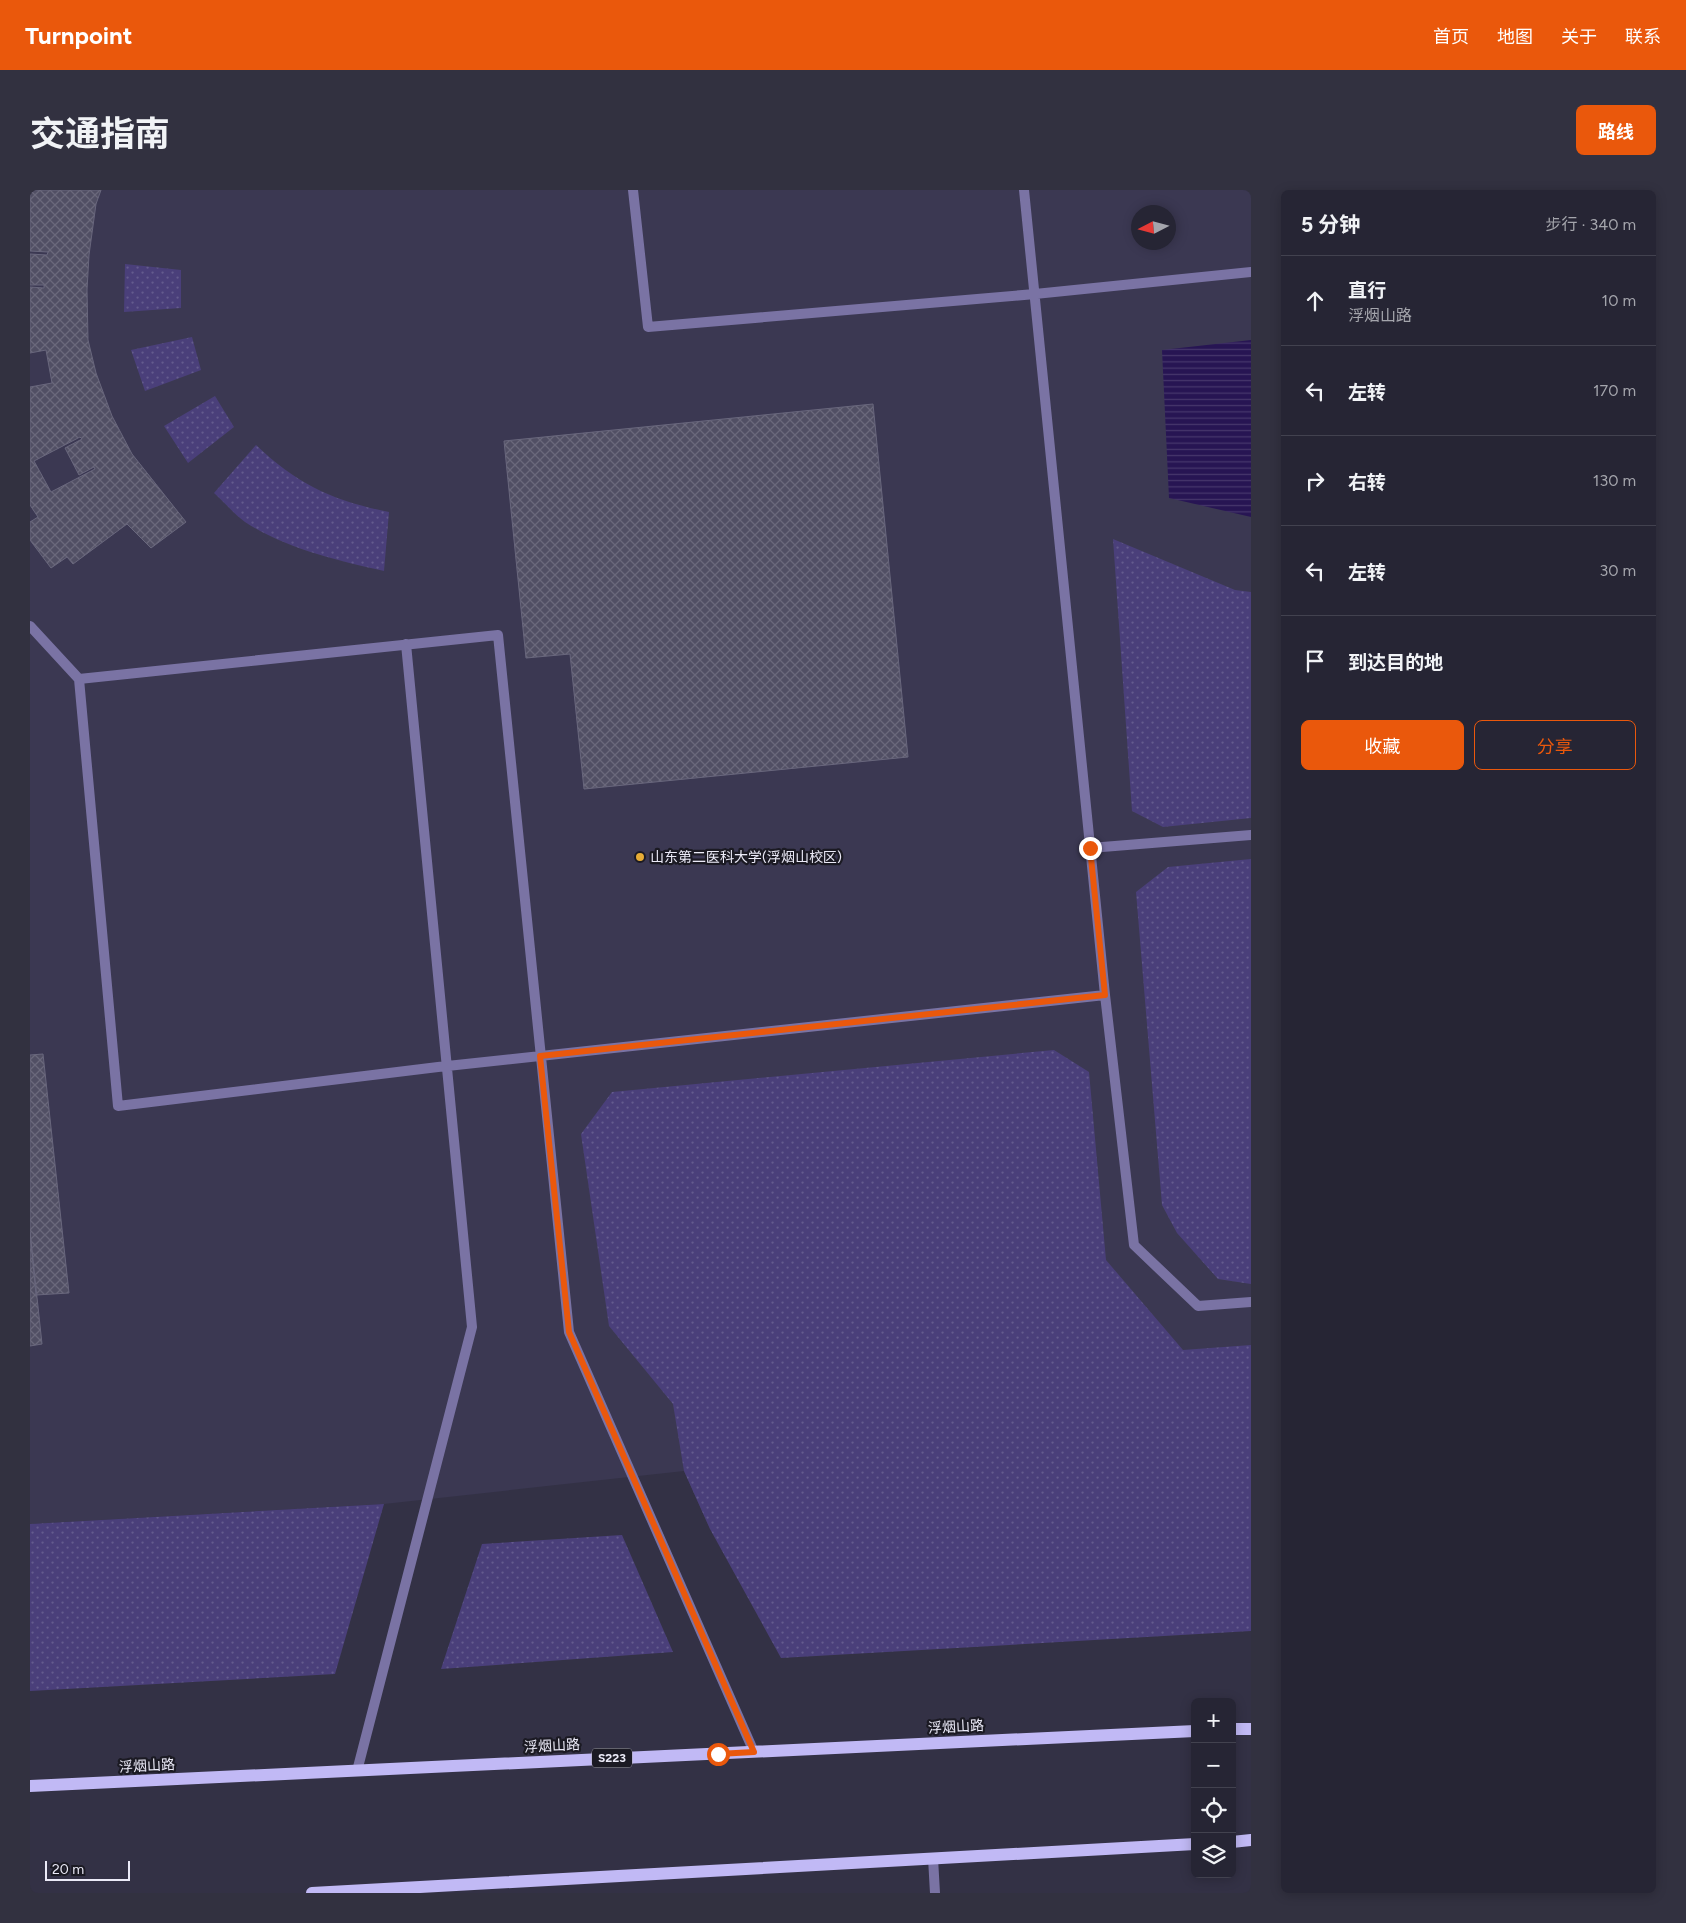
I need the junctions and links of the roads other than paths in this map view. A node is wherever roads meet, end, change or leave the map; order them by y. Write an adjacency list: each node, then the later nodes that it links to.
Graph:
1 (633, 190): 4 (lane)
2 (1024, 190): 4 (lane)
3 (1251, 272): 4 (lane)
4 (1035, 294): 9 (lane)
5 (30, 626): 7 (lane)
6 (406, 644): 7 (lane); 11 (lane); 12 (lane)
7 (79, 678): 12 (lane)
8 (1251, 834): 9 (lane)
9 (1090, 848): 10 (lane)
10 (1105, 995): 11 (lane); 13 (lane)
11 (540, 1056): 12 (lane); 17 (lane)
12 (446, 1066): 18 (lane)
13 (1251, 1302)
14 (1251, 1728): 15 (main road)
15 (1236, 1729)
16 (1191, 1731): 17 (main road, 浮烟山路 / S223)
17 (754, 1752): 18 (main road, 浮烟山路 / S223)
18 (357, 1771): 19 (main road, 浮烟山路 / S223)
19 (30, 1786)
20 (1251, 1840): 21 (main road)
21 (1236, 1842)
22 (1191, 1844): 23 (main road)
23 (933, 1858): 24 (main road); 25 (lane)
24 (312, 1893)
25 (935, 1893)

